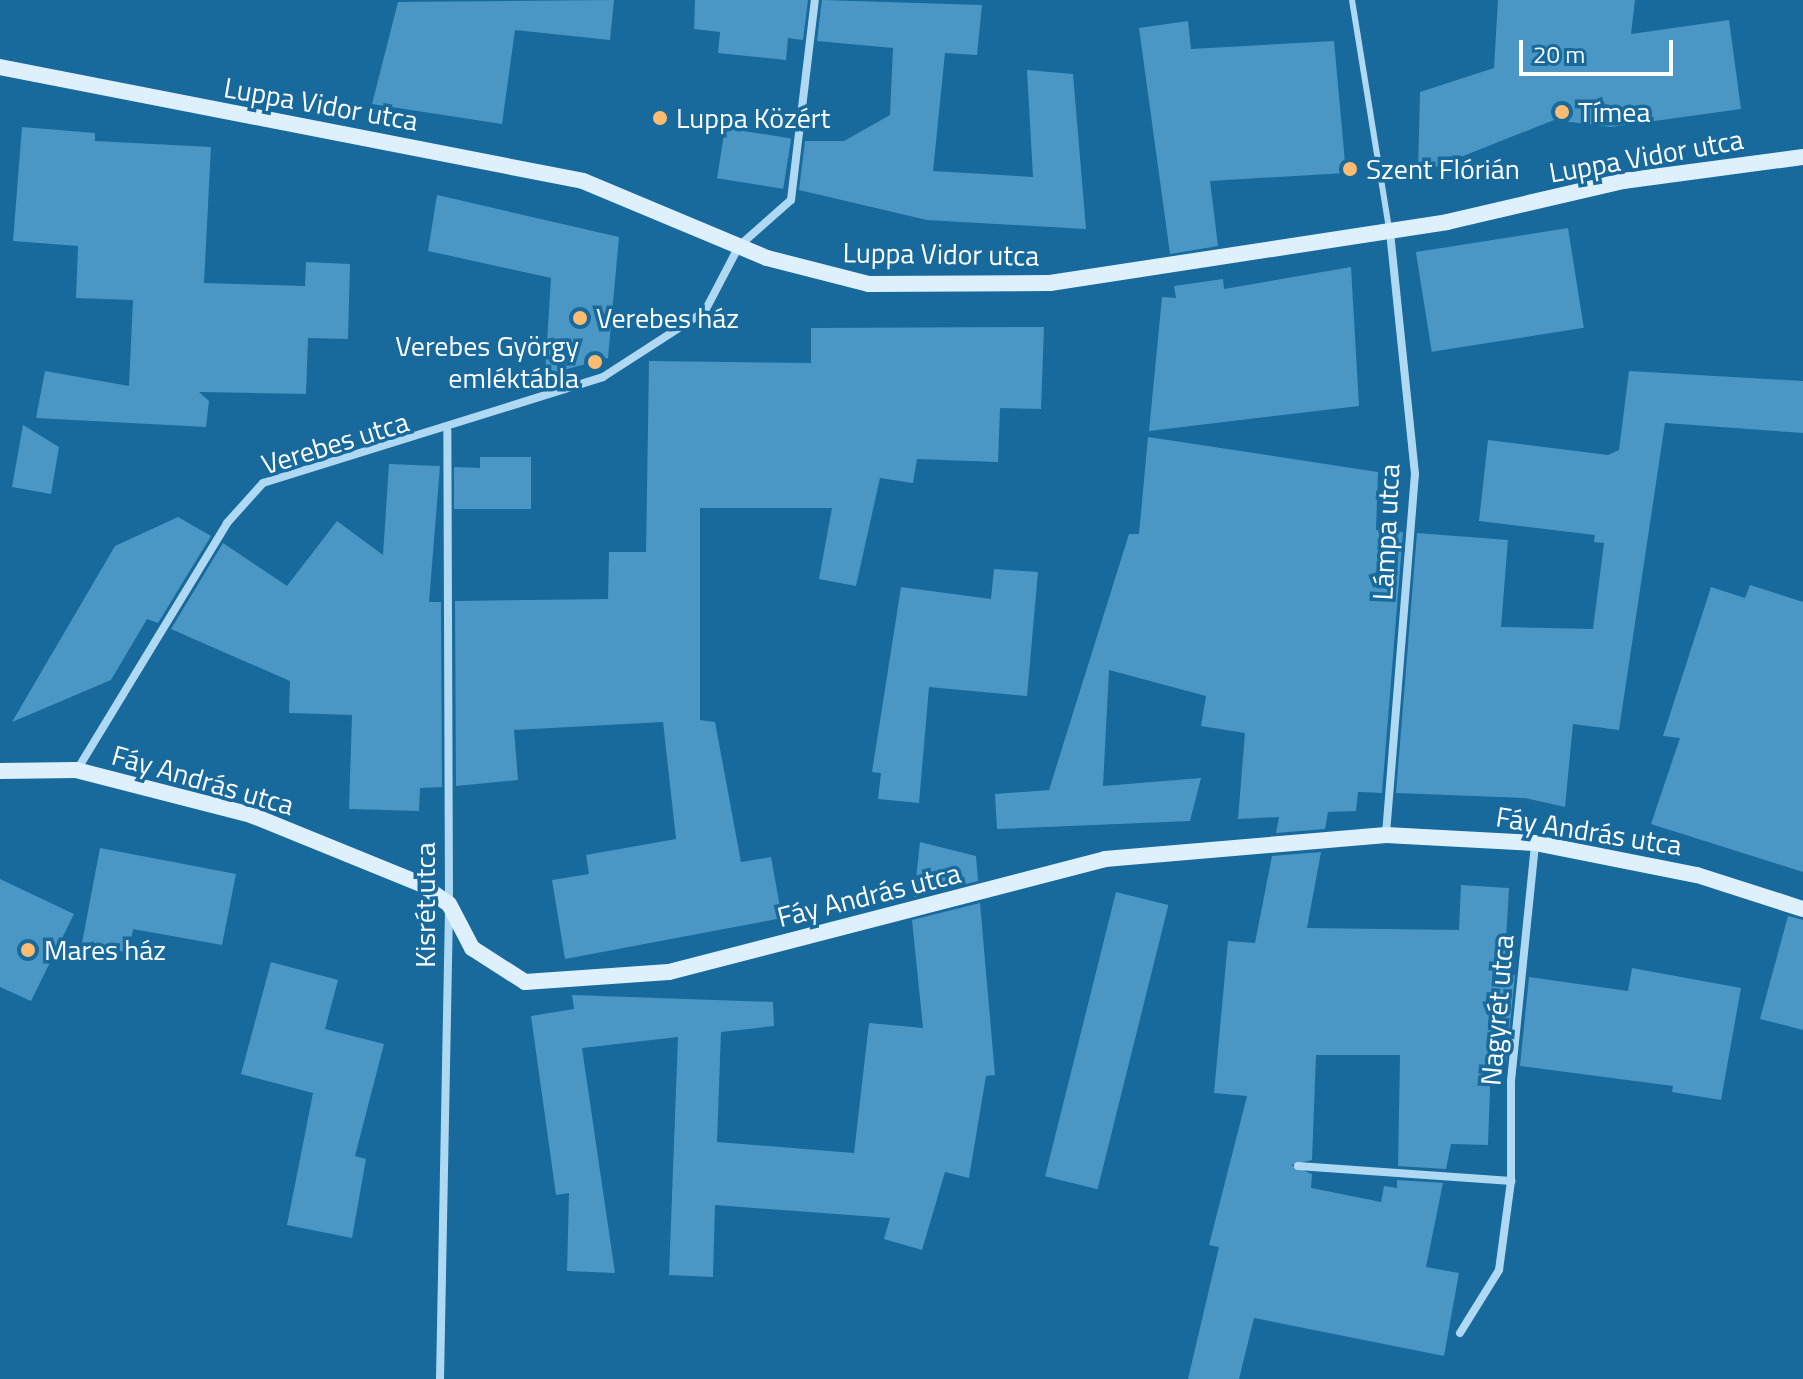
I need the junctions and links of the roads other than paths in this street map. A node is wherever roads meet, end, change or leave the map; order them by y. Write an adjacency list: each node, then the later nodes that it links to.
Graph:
1 (815, 0): 6 (street)
2 (1352, 0): 5 (lane)
3 (0, 67): 6 (street, Luppa Vidor utca)
4 (1803, 157): 5 (street, Luppa Vidor utca)
5 (1390, 231): 6 (street, Luppa Vidor utca); 10 (street, Lámpa utca)
6 (739, 246): 7 (street, Verebes utca)
7 (447, 431): 8 (street, Verebes utca); 12 (street, Kisrét utca)
8 (76, 770): 9 (street, Fáy András utca); 12 (street, Fáy András utca)
9 (0, 771)
10 (1386, 835): 11 (street, Fáy András utca); 12 (street, Fáy András utca)
11 (1535, 843): 13 (street, Fáy András utca); 15 (street, Nagyrét utca)
12 (449, 904): 17 (street, Kisrét utca)
13 (1803, 909)
14 (1298, 1166): 15 (street)
15 (1511, 1181): 16 (street, Nagyrét utca)
16 (1460, 1333)
17 (440, 1379)

